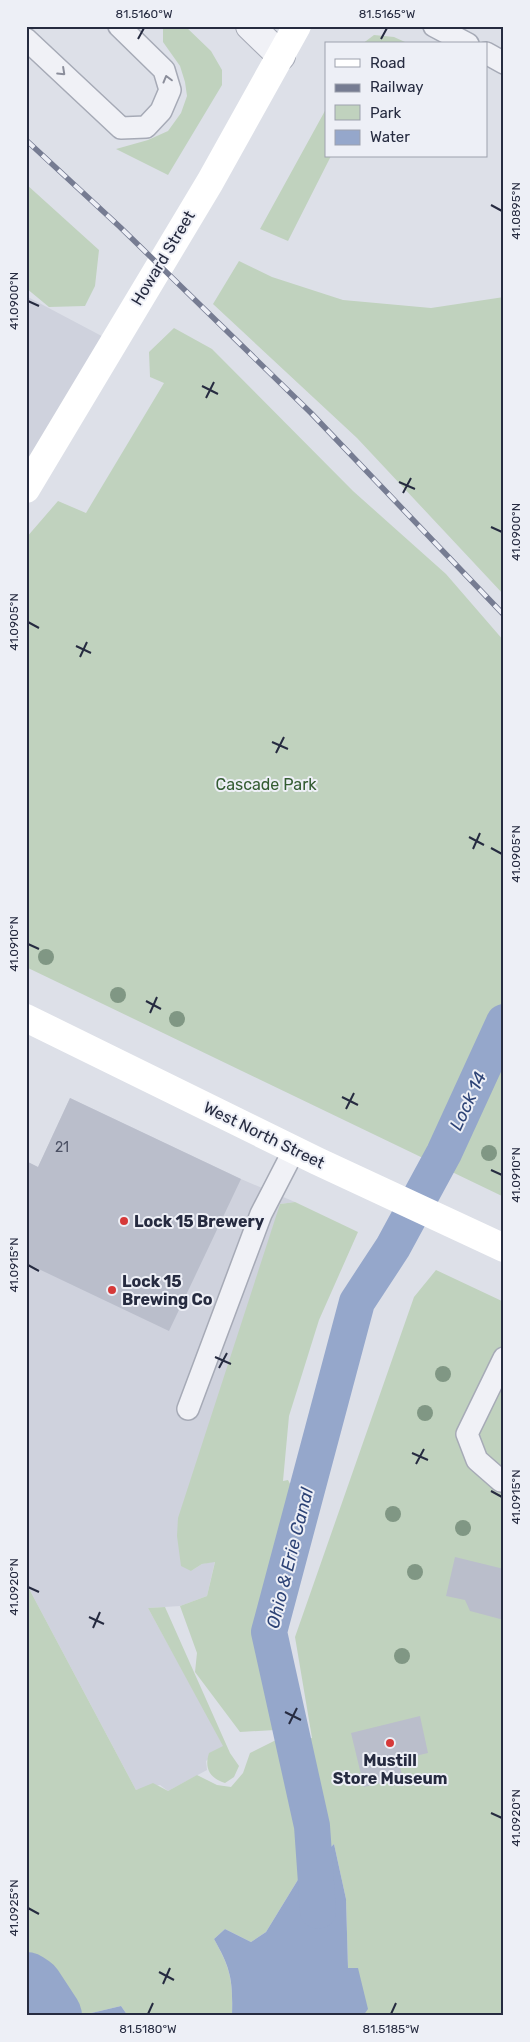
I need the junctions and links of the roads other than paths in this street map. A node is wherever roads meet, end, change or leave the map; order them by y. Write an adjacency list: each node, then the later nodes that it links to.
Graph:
1 (119, 26): 5 (lane, one-way to 1)
2 (250, 26): 8 (street)
3 (297, 26): 8 (street, Howard Street)
4 (434, 26): 6 (lane)
5 (26, 39)
6 (464, 42)
7 (488, 55): 9 (lane)
8 (281, 56): 10 (street, Howard Street)
9 (504, 63)
10 (26, 488)
11 (26, 1018): 12 (street, West North Street)
12 (294, 1150): 13 (street, West North Street); 15 (lane)
13 (504, 1248)
14 (504, 1358): 16 (lane)
15 (188, 1409)
16 (501, 1481)

